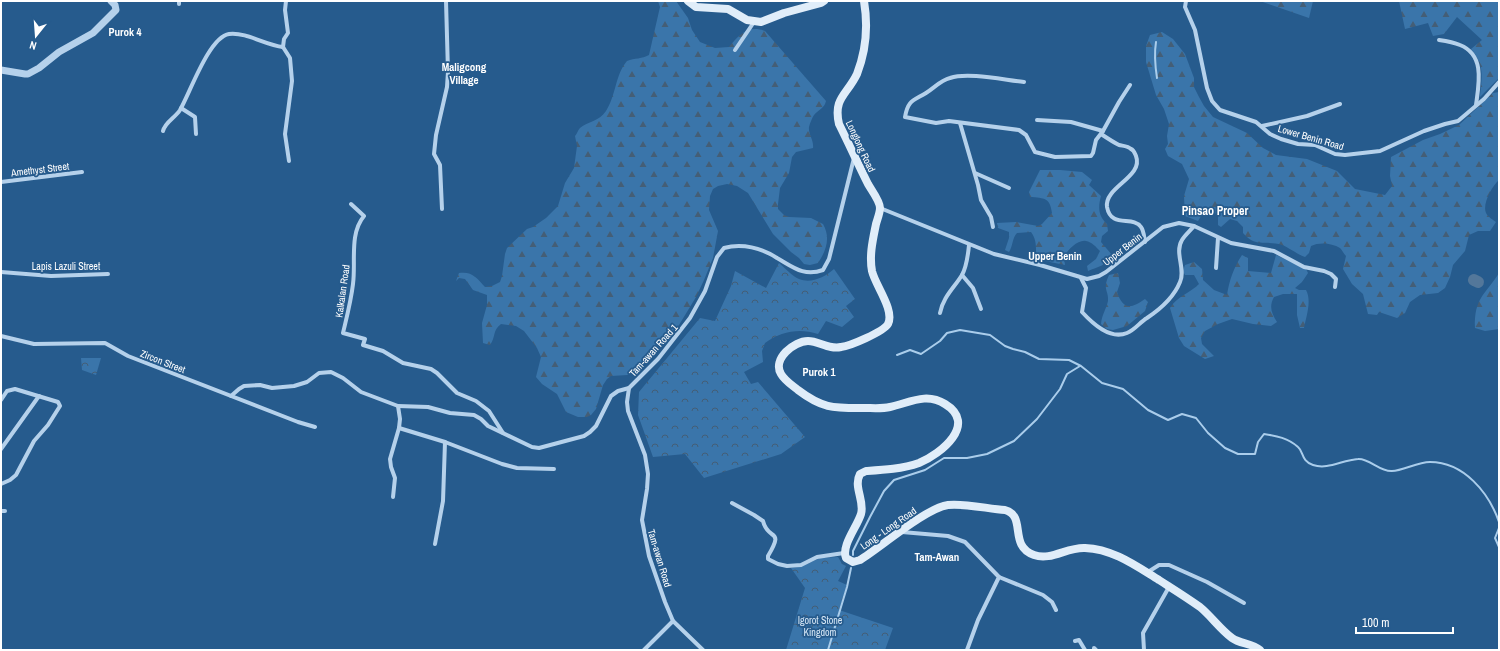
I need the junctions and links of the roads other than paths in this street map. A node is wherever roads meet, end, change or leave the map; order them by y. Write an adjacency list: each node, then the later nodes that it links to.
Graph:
1 (112, 1): 12 (street)
2 (286, 1): 10 (street)
3 (446, 1): 33 (street)
4 (688, 1): 8 (main road)
5 (824, 1): 8 (main road)
6 (864, 1): 25 (main road, Longlong Road)
7 (1186, 1): 21 (street, Lower Benin Road)
8 (754, 22): 11 (street)
9 (1439, 40): 17 (street)
10 (283, 47): 18 (street); 26 (street)
11 (735, 50)
12 (1, 70)
13 (1024, 82): 20 (street)
14 (1499, 82): 17 (street, Lower Benin Road)
15 (1130, 85): 23 (street)
16 (1340, 104): 21 (street)
17 (1476, 105): 21 (street, Lower Benin Road)
18 (181, 108): 22 (street); 24 (street)
19 (1037, 120): 23 (street)
20 (960, 123): 23 (street); 28 (street)
21 (1262, 126)
22 (163, 131)
23 (1102, 132): 37 (street)
24 (196, 134)
25 (855, 157): 32 (main road, Longlong Road); 48 (street, Tam-awan Road 1)
26 (289, 161)
27 (82, 172): 29 (street, Amethyst Street)
28 (975, 173): 30 (street); 35 (street)
29 (1, 182)
30 (1009, 188)
31 (350, 204): 55 (street, Kalkalan Road)
32 (880, 208): 38 (street, Upper Benin); 64 (main road, Long - Long Road)
33 (442, 209)
34 (1194, 226): 36 (street, Upper Benin); 37 (street, Upper Benin); 43 (street)
35 (992, 227)
36 (1218, 238): 39 (street); 44 (street, Upper Benin)
37 (1145, 242): 43 (street, Upper Benin)
38 (969, 245): 42 (street); 43 (street, Upper Benin)
39 (1216, 268)
40 (1, 272): 41 (street, Lapis Lazuli Street)
41 (108, 274)
42 (962, 275): 45 (street); 46 (street)
43 (1080, 277)
44 (1334, 287)
45 (981, 309)
46 (940, 313)
47 (1, 336): 50 (street, Zircon Street)
48 (629, 388): 55 (street, Tam-awan Road 1); 70 (street, Tam-awan Road)
49 (39, 396): 51 (street); 57 (street); 59 (street)
50 (231, 396): 52 (street, Tam-awan Road 1); 53 (street, Zircon Street)
51 (1, 400)
52 (398, 406): 54 (street); 55 (street, Tam-awan Road 1)
53 (315, 427)
54 (399, 428): 56 (street); 60 (street)
55 (503, 433)
56 (445, 442): 58 (street); 63 (street)
57 (1, 449)
58 (554, 468)
59 (1, 484)
60 (393, 498)
61 (732, 503): 64 (street)
62 (901, 532): 64 (main road, Long - Long Road); 65 (main road, Long - Long Road); 66 (street)
63 (435, 544)
64 (844, 553)
65 (1147, 573): 67 (main road, Long - Long Road); 68 (street)
66 (999, 577): 69 (street); 74 (street)
67 (1169, 587): 76 (street); 77 (main road, Long - Long Road)
68 (1244, 603)
69 (1056, 610)
70 (673, 621): 72 (street); 73 (street, Tam-awan Road)
71 (1075, 641): 75 (street)
72 (644, 650)
73 (703, 650)
74 (967, 650)
75 (1085, 650)
76 (1144, 650)
77 (1260, 650)

